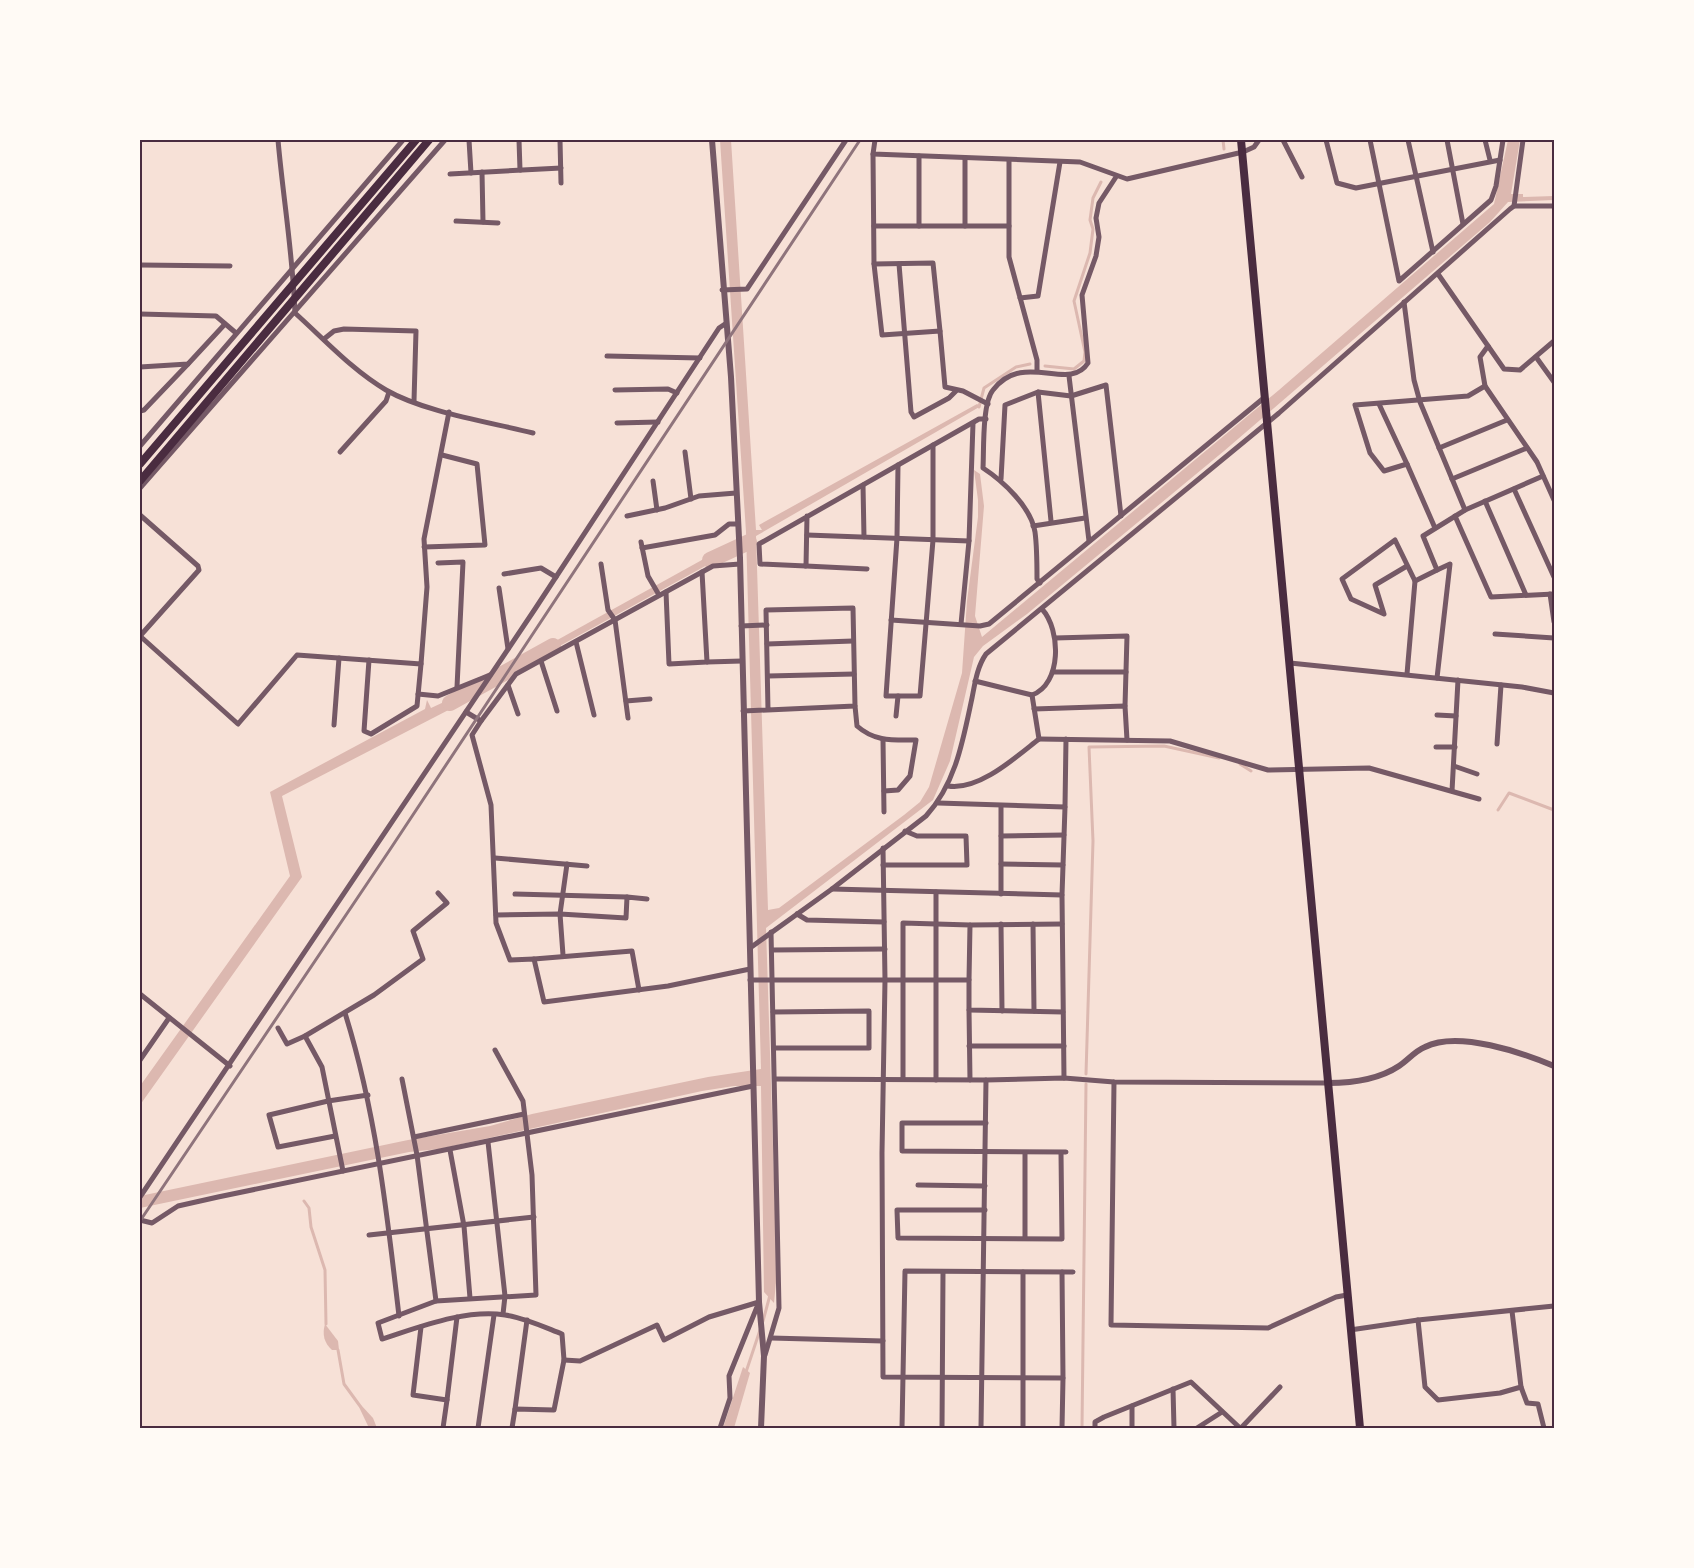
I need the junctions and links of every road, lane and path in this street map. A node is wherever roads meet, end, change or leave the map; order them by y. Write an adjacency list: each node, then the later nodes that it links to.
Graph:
1 (278, 140): 55 (street)
2 (403, 140): 55 (street)
3 (416, 140): 107 (main road)
4 (429, 140): 113 (main road)
5 (445, 140): 61 (street)
6 (469, 140): 33 (street)
7 (519, 140): 32 (street)
8 (560, 140): 30 (street)
9 (712, 140): 58 (street)
10 (846, 140): 58 (street)
11 (875, 140): 23 (street)
12 (1241, 140): 22 (main road)
13 (1259, 140): 22 (street)
14 (1283, 140): 38 (street)
15 (1326, 140): 40 (street)
16 (1370, 140): 40 (street)
17 (1408, 140): 36 (street)
18 (1447, 140): 31 (street)
19 (1485, 140): 27 (street)
20 (1503, 140): 28 (street)
21 (1523, 140): 41 (street)
22 (1243, 152): 37 (street); 86 (main road)
23 (873, 154): 24 (street); 47 (street)
24 (920, 156): 25 (street); 48 (street)
25 (965, 158): 26 (street); 49 (street)
26 (1009, 160): 29 (street); 50 (street)
27 (1490, 160): 28 (street); 31 (street)
28 (1500, 160): 46 (street)
29 (1060, 162): 37 (street); 59 (street)
30 (561, 168): 32 (street); 39 (street)
31 (1454, 168): 36 (street); 46 (street)
32 (520, 170): 34 (street)
33 (471, 172): 34 (street); 35 (street)
34 (482, 172): 44 (street)
35 (450, 174)
36 (1417, 176): 40 (street); 51 (street)
37 (1116, 177): 77 (street)
38 (1302, 177)
39 (561, 183)
40 (1380, 183): 51 (street)
41 (1514, 204): 42 (street); 57 (street)
42 (1554, 206)
43 (456, 221): 44 (street)
44 (483, 222): 45 (street)
45 (498, 223)
46 (1463, 224): 51 (street)
47 (874, 226): 48 (street); 52 (street)
48 (919, 226): 49 (street)
49 (965, 226): 50 (street)
50 (1009, 226): 59 (street)
51 (1433, 252)
52 (874, 264): 53 (street); 67 (street)
53 (899, 264): 65 (street); 67 (street)
54 (140, 265): 56 (street)
55 (293, 265): 61 (street); 66 (street)
56 (230, 266)
57 (1438, 274): 60 (street); 70 (street)
58 (726, 290): 64 (street)
59 (1020, 298): 76 (street)
60 (1404, 302): 88 (street); 96 (street)
61 (295, 313): 68 (street); 116 (street)
62 (140, 314): 63 (street)
63 (225, 324): 66 (street); 74 (street)
64 (725, 324): 73 (street); 118 (street)
65 (940, 331): 67 (street); 81 (street)
66 (236, 333): 100 (street)
67 (906, 333): 81 (street)
68 (324, 339): 82 (street); 87 (street)
69 (1554, 341): 72 (street)
70 (1488, 346): 72 (street); 79 (street)
71 (608, 356): 73 (street)
72 (1536, 357): 78 (street)
73 (700, 358): 84 (street)
74 (188, 364): 75 (street); 91 (street)
75 (140, 367)
76 (1038, 371): 77 (street); 89 (street)
77 (1069, 376): 85 (street)
78 (1554, 382)
79 (1485, 386): 88 (street); 94 (street)
80 (615, 390): 84 (street)
81 (956, 391): 89 (street)
82 (390, 392): 87 (street); 104 (street)
83 (1038, 392): 85 (street); 111 (street); 130 (street)
84 (677, 393): 95 (street)
85 (1071, 396): 127 (street); 129 (street)
86 (1265, 398): 96 (main road); 127 (street)
87 (414, 401): 92 (street)
88 (1420, 402): 90 (street); 102 (street)
89 (987, 403): 93 (street)
90 (1379, 404): 108 (street); 108 (street)
91 (141, 412)
92 (449, 412): 99 (street); 106 (street)
93 (986, 419): 98 (street); 111 (street)
94 (1507, 420): 102 (street); 103 (street)
95 (658, 422): 97 (street); 150 (street)
96 (1267, 422): 159 (street); 180 (main road)
97 (617, 423)
98 (973, 423): 101 (street); 138 (street)
99 (533, 433)
100 (140, 446)
101 (933, 446): 109 (street); 137 (street)
102 (1439, 448): 112 (street)
103 (1527, 448): 110 (street); 112 (street)
104 (340, 452)
105 (684, 452): 119 (street)
106 (442, 454): 140 (street); 140 (street)
107 (140, 464)
108 (1407, 464): 133 (street)
109 (898, 465): 115 (street); 136 (street)
110 (1543, 476): 117 (street); 120 (street)
111 (1001, 479): 132 (street)
112 (1452, 479): 123 (street)
113 (140, 481)
114 (653, 481): 122 (street)
115 (862, 486): 126 (street); 135 (street)
116 (140, 488)
117 (1515, 489): 121 (street); 151 (street)
118 (736, 493): 119 (street); 131 (street)
119 (691, 499): 122 (street)
120 (1554, 500)
121 (1485, 501): 123 (street); 158 (street)
122 (657, 510): 125 (street)
123 (1465, 510): 128 (street)
124 (140, 515): 168 (street)
125 (627, 516)
126 (807, 516): 134 (street); 144 (street)
127 (1121, 516): 139 (street)
128 (1455, 516): 133 (street); 158 (street)
129 (1085, 518): 130 (street); 139 (street)
130 (1051, 521): 132 (street)
131 (738, 524): 143 (street); 156 (street)
132 (1033, 526): 153 (street)
133 (1435, 528): 147 (street)
134 (807, 535): 135 (street); 144 (street)
135 (864, 537): 136 (street)
136 (897, 538): 137 (street); 161 (street)
137 (933, 540): 138 (street); 162 (street)
138 (969, 541): 164 (street)
139 (1089, 541): 153 (street)
140 (424, 547): 181 (street)
141 (438, 563): 193 (street)
142 (601, 564): 160 (street)
143 (740, 564): 148 (street); 166 (street)
144 (806, 566): 146 (street)
145 (1407, 566): 145 (street); 152 (street)
146 (867, 569)
147 (1437, 570): 152 (street); 188 (street)
148 (702, 572): 155 (street); 178 (street)
149 (504, 574): 150 (street)
150 (556, 577): 174 (street)
151 (1554, 577)
152 (1415, 581): 186 (street)
153 (1040, 583): 164 (street)
154 (499, 588): 174 (street)
155 (666, 592): 156 (street); 178 (street)
156 (659, 594): 160 (street)
157 (1552, 594): 158 (street); 163 (street)
158 (1526, 595)
159 (1042, 609): 169 (street); 190 (street)
160 (614, 619): 172 (street); 199 (street)
161 (891, 620): 162 (street); 196 (street)
162 (926, 622): 164 (street); 196 (street)
163 (1554, 622)
164 (963, 624)
165 (764, 625): 166 (street); 171 (street); 173 (street)
166 (743, 626): 179 (street)
167 (1495, 634): 170 (street)
168 (140, 636): 175 (street)
169 (1055, 638): 182 (street); 183 (street)
170 (1554, 638)
171 (853, 641): 173 (street); 185 (street)
172 (576, 642): 177 (street); 208 (street)
173 (767, 644): 187 (street)
174 (508, 649): 184 (street)
175 (339, 658): 176 (street); 214 (street)
176 (369, 660): 181 (street); 195 (street)
177 (541, 661): 191 (street); 204 (street)
178 (707, 662): 179 (street)
179 (742, 662): 205 (street)
180 (1290, 663): 186 (street); 223 (main road)
181 (421, 664): 195 (street)
182 (1053, 672): 183 (street); 197 (street)
183 (1126, 672): 201 (street)
184 (491, 674): 193 (street); 206 (street)
185 (854, 674): 187 (street); 200 (street)
186 (1407, 674): 188 (street)
187 (768, 676): 203 (street)
188 (1437, 678): 189 (street)
189 (1458, 680): 192 (street); 211 (street)
190 (975, 681): 197 (street); 225 (street)
191 (508, 685): 207 (street); 213 (street)
192 (1502, 685): 194 (street); 219 (street)
193 (457, 687): 195 (street)
194 (1554, 693)
195 (418, 694)
196 (898, 696): 210 (street)
197 (1032, 696): 202 (street)
198 (650, 699): 199 (street)
199 (626, 701): 212 (street)
200 (855, 706): 203 (street); 216 (street)
201 (1125, 706): 202 (street); 218 (street)
202 (1034, 709): 215 (street)
203 (765, 710): 205 (street)
204 (557, 711)
205 (746, 711): 263 (street)
206 (466, 712): 213 (street); 291 (street)
207 (518, 714)
208 (594, 715)
209 (1437, 715): 211 (street)
210 (896, 716)
211 (1456, 716): 221 (street)
212 (628, 718)
213 (481, 721): 237 (street)
214 (334, 725)
215 (1039, 739): 217 (street); 225 (street)
216 (883, 740): 227 (street); 227 (street)
217 (1066, 740): 218 (street); 231 (street)
218 (1127, 740): 223 (street)
219 (1497, 744)
220 (1436, 747): 221 (street)
221 (1455, 747): 222 (street)
222 (1454, 766): 224 (street); 226 (street)
223 (1299, 770): 226 (street); 302 (main road)
224 (1477, 774)
225 (948, 786): 229 (street)
226 (1452, 790): 228 (street)
227 (884, 791): 232 (street)
228 (1479, 799)
229 (938, 803): 230 (street); 233 (street)
230 (1001, 806): 231 (street); 235 (street)
231 (1065, 807): 234 (street)
232 (884, 812)
233 (905, 831): 236 (street); 240 (street)
234 (1064, 835): 235 (street); 241 (street)
235 (1001, 836): 239 (street)
236 (883, 848): 240 (street); 243 (street)
237 (495, 858): 238 (street); 255 (street)
238 (567, 864): 242 (street); 249 (street)
239 (1001, 864): 241 (street); 248 (street)
240 (883, 865): 244 (street)
241 (1063, 865): 250 (street)
242 (587, 866)
243 (832, 889): 244 (street); 254 (street)
244 (884, 890): 245 (street); 256 (street)
245 (936, 892): 248 (street); 257 (street)
246 (438, 893): 282 (street)
247 (515, 894): 249 (street)
248 (1001, 894): 250 (street)
249 (563, 895): 251 (street); 253 (street)
250 (1062, 895): 260 (street)
251 (627, 897): 252 (street); 253 (street)
252 (647, 899)
253 (560, 914): 255 (street); 266 (street)
254 (797, 914): 256 (street); 262 (street)
255 (496, 915): 267 (street)
256 (884, 922): 264 (street)
257 (936, 924): 261 (street); 272 (street); 273 (street)
258 (1001, 924): 259 (street); 261 (street); 278 (street)
259 (1033, 924): 260 (street); 279 (street)
260 (1062, 924): 281 (street)
261 (970, 925): 274 (street)
262 (770, 933): 263 (street); 265 (street)
263 (750, 948): 268 (street)
264 (885, 949): 265 (street); 271 (street)
265 (772, 950): 270 (street)
266 (564, 955): 267 (street); 275 (street)
267 (534, 958): 275 (street)
268 (750, 969): 269 (street); 275 (street)
269 (754, 980): 270 (street); 303 (street)
270 (771, 980): 271 (street); 280 (street)
271 (885, 980): 272 (street); 296 (street)
272 (903, 980): 273 (street); 297 (street)
273 (936, 980): 274 (street); 298 (street)
274 (969, 980): 277 (street)
275 (639, 990)
276 (140, 994): 283 (street)
277 (969, 1010): 278 (street); 286 (street)
278 (1002, 1011): 279 (street)
279 (1034, 1011): 281 (street)
280 (772, 1012): 288 (street); 288 (street)
281 (1063, 1012): 287 (street)
282 (345, 1013): 285 (street); 304 (street)
283 (170, 1018): 290 (street); 291 (street)
284 (278, 1028): 285 (street)
285 (305, 1036): 305 (street)
286 (969, 1046): 287 (street); 299 (street)
287 (1064, 1046): 293 (street)
288 (775, 1048): 295 (street)
289 (495, 1050): 306 (street)
290 (140, 1060)
291 (230, 1066): 320 (street)
292 (1554, 1066): 302 (street)
293 (1064, 1078): 300 (street); 301 (street)
294 (402, 1079): 310 (street)
295 (776, 1079): 296 (street); 351 (street)
296 (884, 1079): 297 (street); 352 (street)
297 (903, 1079): 298 (street)
298 (936, 1080): 299 (street)
299 (970, 1080): 300 (street)
300 (986, 1080): 307 (street)
301 (1114, 1082): 302 (street); 336 (street)
302 (1328, 1083): 336 (main road)
303 (753, 1086): 308 (street); 340 (street)
304 (368, 1095): 305 (street); 316 (street)
305 (328, 1101): 309 (street); 309 (street)
306 (524, 1114): 308 (street); 310 (street)
307 (986, 1123): 313 (street); 313 (street)
308 (526, 1131): 311 (street); 322 (street)
309 (335, 1136): 317 (street)
310 (414, 1137): 315 (street)
311 (488, 1142): 312 (street); 324 (street)
312 (450, 1150): 315 (street); 325 (street)
313 (986, 1153): 314 (street); 319 (street)
314 (1025, 1153): 330 (street); 330 (street)
315 (417, 1155): 316 (street); 326 (street)
316 (381, 1163): 317 (street); 327 (street)
317 (343, 1171): 323 (street)
318 (918, 1185): 319 (street)
319 (985, 1186): 321 (street)
320 (140, 1197)
321 (985, 1210): 329 (street); 329 (street)
322 (534, 1217): 324 (street); 337 (street)
323 (140, 1220)
324 (498, 1221): 325 (street); 337 (street)
325 (464, 1226): 326 (street); 338 (street)
326 (428, 1230): 327 (street); 339 (street)
327 (389, 1234): 328 (street); 345 (street)
328 (369, 1235)
329 (984, 1238): 330 (street); 332 (street)
330 (1025, 1238)
331 (943, 1272): 332 (street); 355 (street); 356 (street)
332 (983, 1272): 333 (street); 357 (street)
333 (1023, 1272): 334 (street); 358 (street)
334 (1062, 1272): 335 (street); 359 (street)
335 (1074, 1272)
336 (1347, 1294): 350 (main road)
337 (505, 1296): 338 (street); 343 (street)
338 (470, 1299): 339 (street)
339 (436, 1300): 345 (street)
340 (759, 1302): 353 (street); 354 (street); 370 (street)
341 (1554, 1306): 342 (street)
342 (1512, 1311): 348 (street); 360 (street)
343 (503, 1314): 344 (street); 347 (street)
344 (494, 1315): 346 (street); 368 (street)
345 (399, 1316): 349 (street)
346 (457, 1317): 349 (street); 363 (street)
347 (527, 1320): 354 (street); 365 (street)
348 (1418, 1320): 350 (street); 360 (street)
349 (421, 1327): 363 (street)
350 (1350, 1330): 382 (main road)
351 (771, 1338): 352 (street); 353 (street)
352 (883, 1341): 355 (street)
353 (765, 1356): 371 (street)
354 (564, 1360): 365 (street)
355 (903, 1377): 356 (street); 372 (street)
356 (943, 1378): 357 (street); 373 (street)
357 (982, 1378): 358 (street); 374 (street)
358 (1023, 1378): 359 (street); 375 (street)
359 (1063, 1378): 376 (street)
360 (1521, 1387): 383 (street)
361 (1280, 1388): 381 (street)
362 (1173, 1389): 364 (street); 366 (street); 379 (street)
363 (447, 1400): 367 (street)
364 (1132, 1406): 377 (street); 378 (street)
365 (515, 1409): 369 (street)
366 (1222, 1412): 380 (street); 381 (street)
367 (443, 1428)
368 (478, 1428)
369 (512, 1428)
370 (720, 1428)
371 (761, 1428)
372 (902, 1428)
373 (942, 1428)
374 (981, 1428)
375 (1023, 1428)
376 (1062, 1428)
377 (1095, 1428)
378 (1132, 1428)
379 (1174, 1428)
380 (1197, 1428)
381 (1241, 1428)
382 (1360, 1428)
383 (1544, 1428)

